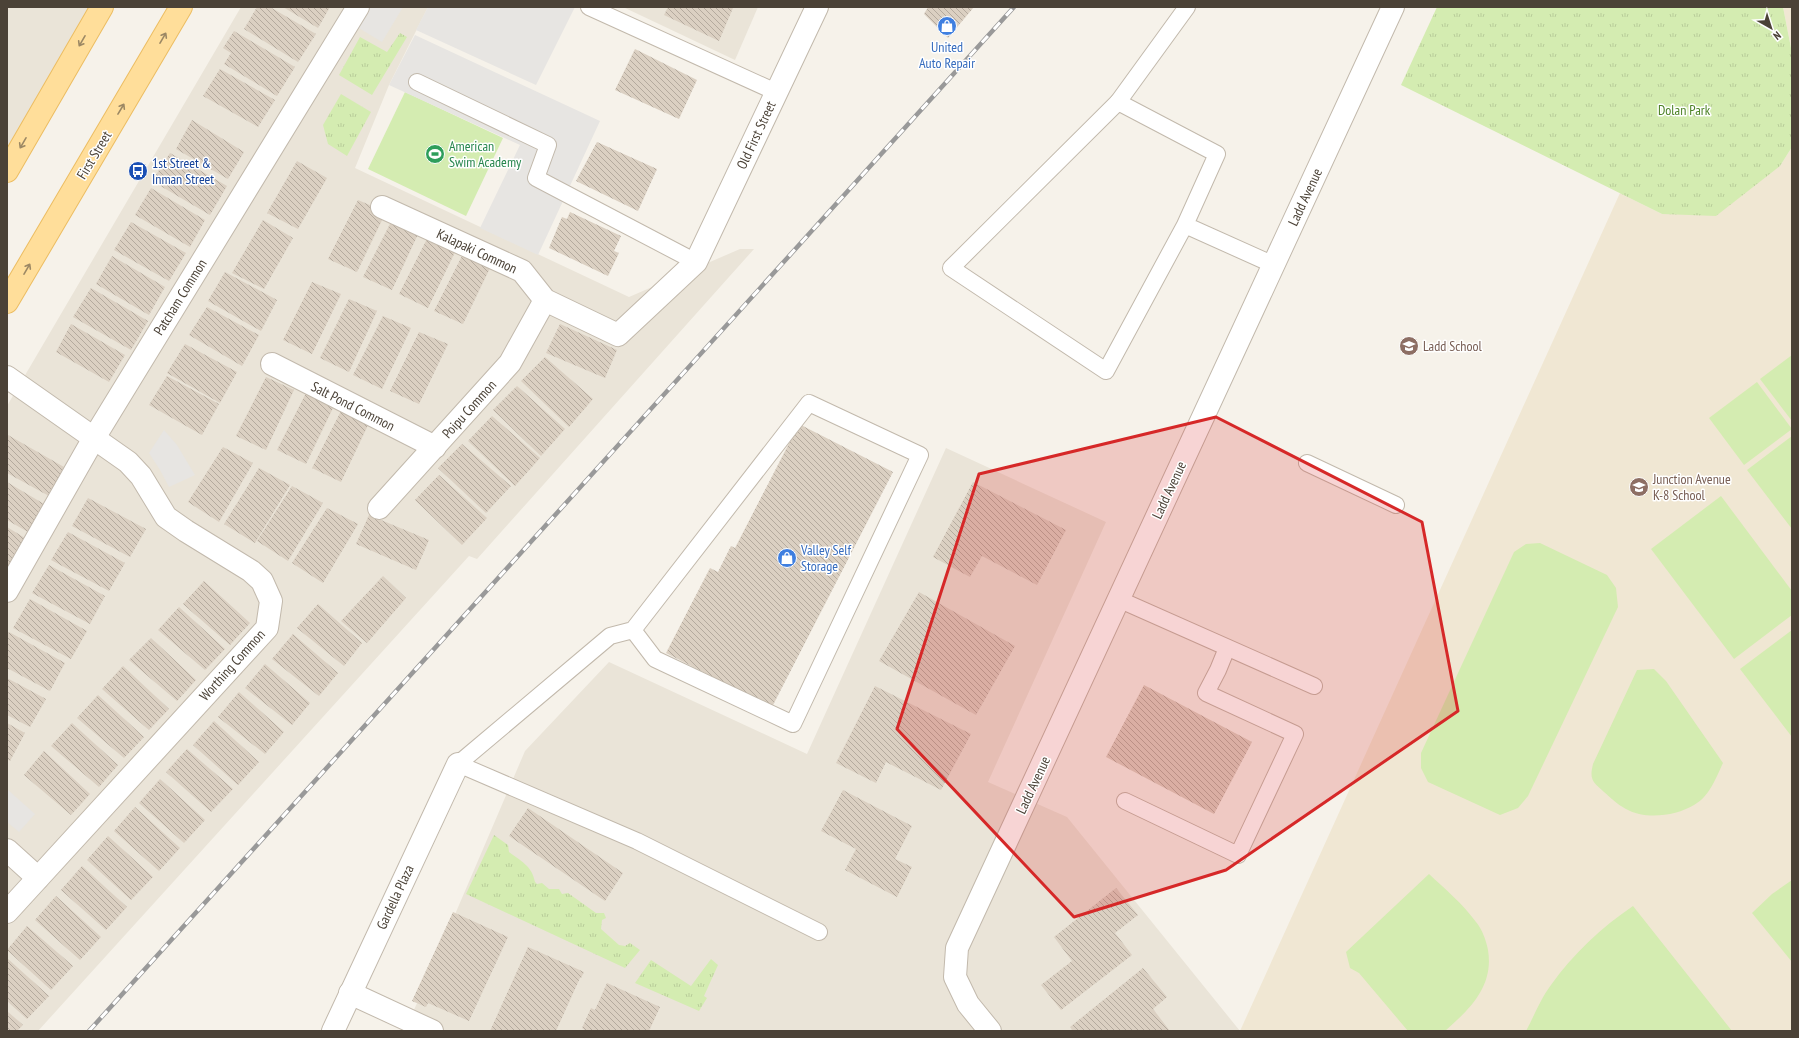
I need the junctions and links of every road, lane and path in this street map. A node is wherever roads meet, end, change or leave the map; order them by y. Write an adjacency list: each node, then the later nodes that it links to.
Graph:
1 (102, 7): 11 (main road, one-way to 11)
2 (181, 7): 17 (main road, First Street, one-way to 2)
3 (358, 7): 20 (street, Patcham Common)
4 (589, 7): 9 (lane)
5 (816, 7): 9 (street, Old First Street)
6 (1187, 7): 10 (lane)
7 (1393, 7): 15 (street, Ladd Avenue)
8 (417, 82): 14 (lane)
9 (776, 92): 14 (street, Old First Street)
10 (1118, 102): 13 (lane); 13 (lane)
11 (7, 171)
12 (382, 207): 16 (street, Kalapaki Common)
13 (1185, 225): 15 (lane)
14 (696, 262): 16 (street, Kalapaki Common)
15 (1274, 265): 26 (street, Ladd Avenue)
16 (545, 300): 21 (street, Poipu Common)
17 (7, 302)
18 (272, 364): 21 (street, Salt Pond Common)
19 (7, 377): 20 (street, Worthing Common)
20 (94, 438): 25 (street, Patcham Common); 33 (street, Worthing Common)
21 (435, 447): 24 (street, Poipu Common)
22 (1307, 463): 23 (lane)
23 (1396, 505)
24 (379, 508)
25 (7, 591)
26 (1118, 598): 28 (lane); 39 (street, Ladd Avenue)
27 (633, 630): 27 (lane); 30 (lane)
28 (1227, 648): 29 (lane); 31 (lane)
29 (1314, 686)
30 (458, 764): 35 (lane); 36 (street, Gardella Plaza)
31 (1124, 801)
32 (7, 850): 33 (street)
33 (38, 878): 34 (street, Worthing Common)
34 (7, 912)
35 (819, 932)
36 (350, 992): 37 (street, Gardella Plaza); 38 (street)
37 (333, 1031)
38 (432, 1031)
39 (990, 1031)

